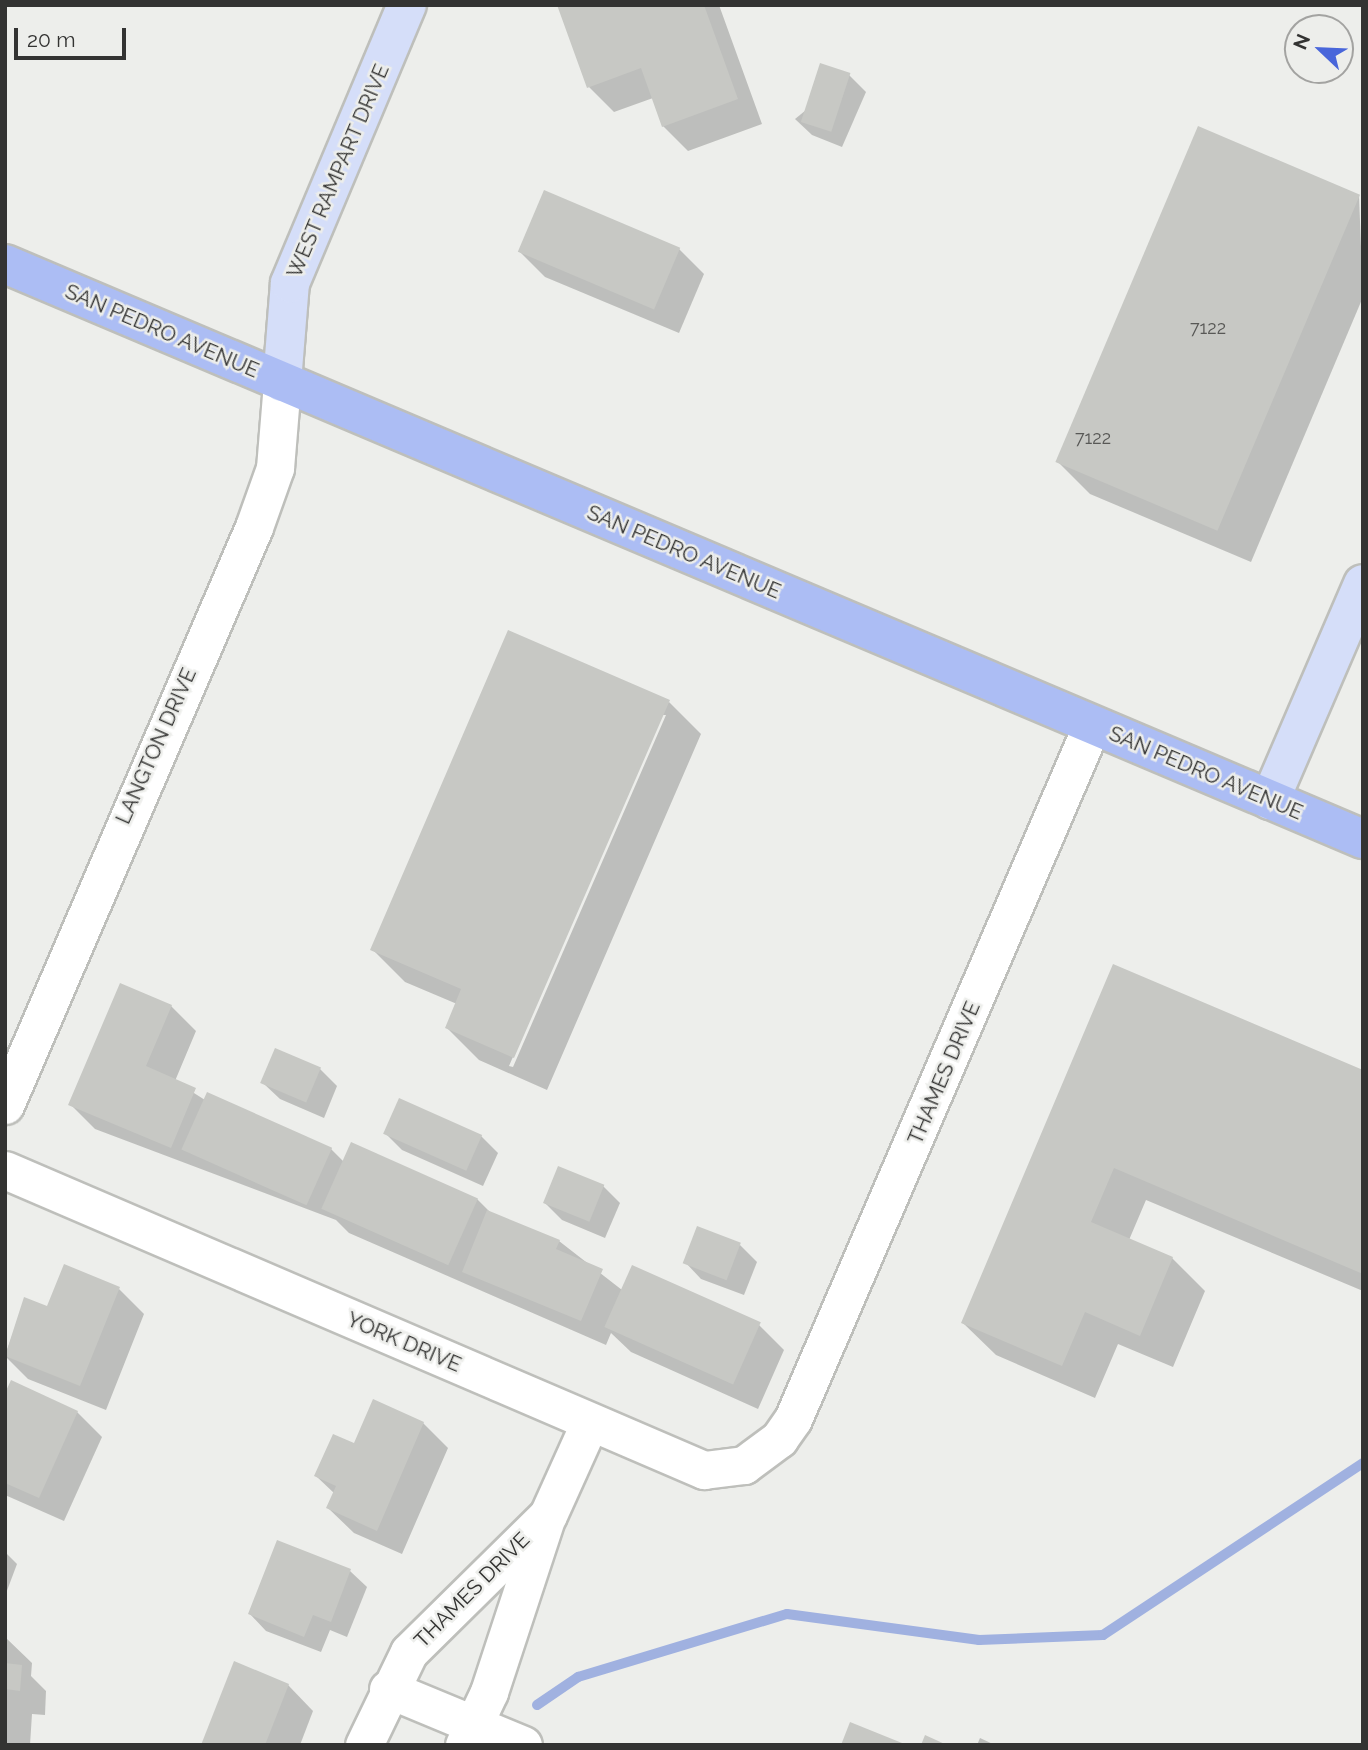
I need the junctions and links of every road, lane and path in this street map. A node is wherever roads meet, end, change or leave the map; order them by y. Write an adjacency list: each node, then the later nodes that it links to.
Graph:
1 (407, 5): 3 (street, WEST RAMPART DRIVE)
2 (5, 264): 3 (main road, SAN PEDRO AVENUE)
3 (282, 382): 5 (main road, SAN PEDRO AVENUE); 8 (street, LANGTON DRIVE)
4 (1363, 584): 6 (street)
5 (1092, 725): 6 (main road, SAN PEDRO AVENUE); 10 (street, THAMES DRIVE)
6 (1270, 800): 7 (main road, SAN PEDRO AVENUE)
7 (1363, 839)
8 (5, 1105)
9 (5, 1170): 11 (street, YORK DRIVE)
10 (793, 1419): 11 (street, YORK DRIVE)
11 (590, 1422): 12 (street, THAMES DRIVE)
12 (548, 1515): 13 (street, THAMES DRIVE); 14 (street, THAMES DRIVE)
13 (388, 1689): 14 (street); 15 (street, THAMES DRIVE)
14 (469, 1734): 16 (street)
15 (364, 1745)
16 (523, 1745)

